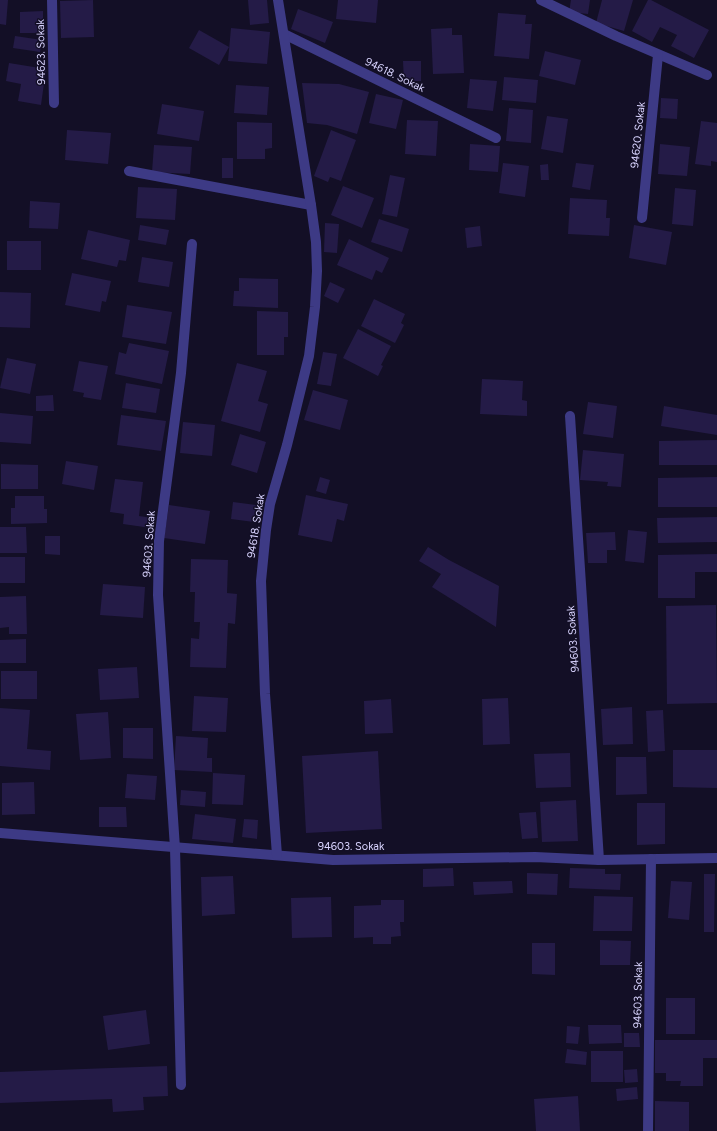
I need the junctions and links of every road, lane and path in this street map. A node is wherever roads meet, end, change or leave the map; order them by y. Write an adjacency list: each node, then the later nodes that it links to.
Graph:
1 (52, 0): 7 (street, 94623. Sokak)
2 (278, 0): 4 (street, 94618. Sokak)
3 (541, 0): 5 (street)
4 (284, 34): 8 (street, 94618. Sokak); 10 (street, 94618. Sokak)
5 (658, 54): 6 (street); 11 (street, 94620. Sokak)
6 (707, 75)
7 (54, 103)
8 (496, 138)
9 (129, 171): 10 (street)
10 (311, 205): 16 (street, 94618. Sokak)
11 (642, 218)
12 (192, 244): 15 (street, 94603. Sokak)
13 (570, 416): 19 (street, 94603. Sokak)
14 (0, 833): 15 (street, 94603. Sokak)
15 (175, 848): 16 (street, 94603. Sokak); 20 (street, 94603. Sokak)
16 (277, 855): 19 (street, 94603. Sokak)
17 (717, 858): 18 (street, 94603. Sokak)
18 (651, 859): 19 (street, 94603. Sokak); 21 (street, 94603. Sokak)
19 (599, 860)
20 (181, 1085)
21 (648, 1131)

